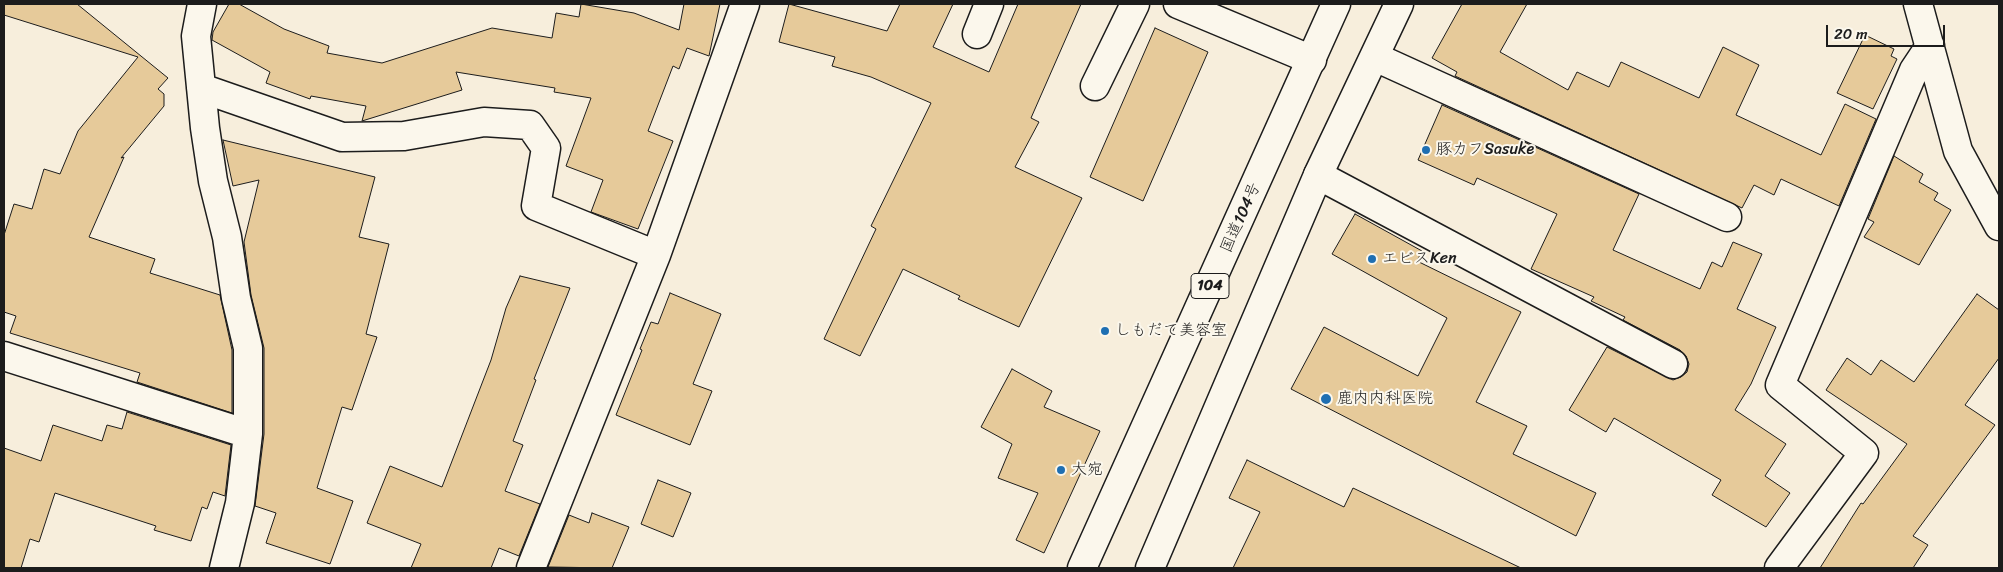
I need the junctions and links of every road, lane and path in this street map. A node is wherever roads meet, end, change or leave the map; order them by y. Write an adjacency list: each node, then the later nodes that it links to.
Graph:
1 (202, 4): 14 (main road)
2 (745, 4): 18 (main road)
3 (989, 4): 9 (main road)
4 (1135, 4): 13 (main road)
5 (1178, 4): 12 (main road)
6 (1336, 4): 12 (main road, 国道104号 / 104)
7 (1399, 4): 11 (main road)
8 (1918, 4): 10 (main road)
9 (977, 34)
10 (1930, 46): 17 (main road); 26 (main road)
11 (1376, 57): 15 (main road); 16 (main road)
12 (1312, 60): 24 (main road, 国道104号 / 104)
13 (1095, 86)
14 (201, 88): 18 (main road); 21 (main road)
15 (1318, 175): 20 (main road); 25 (main road)
16 (1727, 218)
17 (1999, 226)
18 (656, 255): 23 (main road)
19 (4, 356): 21 (main road)
20 (1673, 364)
21 (248, 434): 22 (main road)
22 (224, 568)
23 (531, 568)
24 (1082, 568)
25 (1150, 568)
26 (1779, 568)

